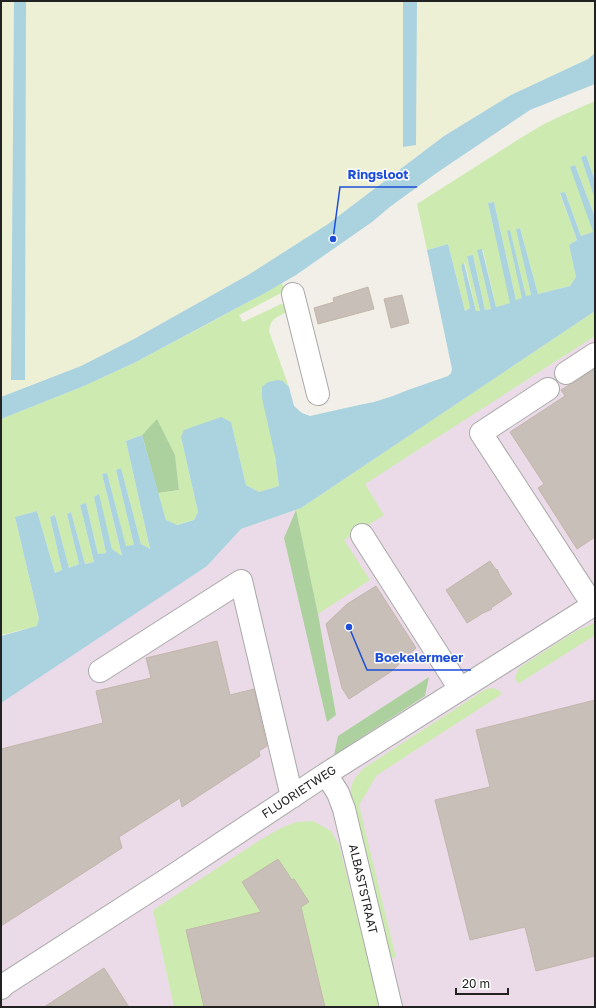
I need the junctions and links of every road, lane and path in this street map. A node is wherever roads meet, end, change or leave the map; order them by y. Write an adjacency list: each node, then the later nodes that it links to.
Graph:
1 (293, 294): 5 (street)
2 (595, 354): 3 (street)
3 (566, 373)
4 (548, 389): 7 (street)
5 (318, 394)
6 (362, 535): 9 (street)
7 (594, 605): 9 (street, FLUORIETWEG)
8 (100, 671): 11 (street)
9 (460, 689): 10 (street, FLUORIETWEG)
10 (326, 774): 11 (street, FLUORIETWEG); 13 (street, ALBASTSTRAAT)
11 (292, 797): 12 (street, FLUORIETWEG)
12 (2, 986)
13 (391, 1007)

